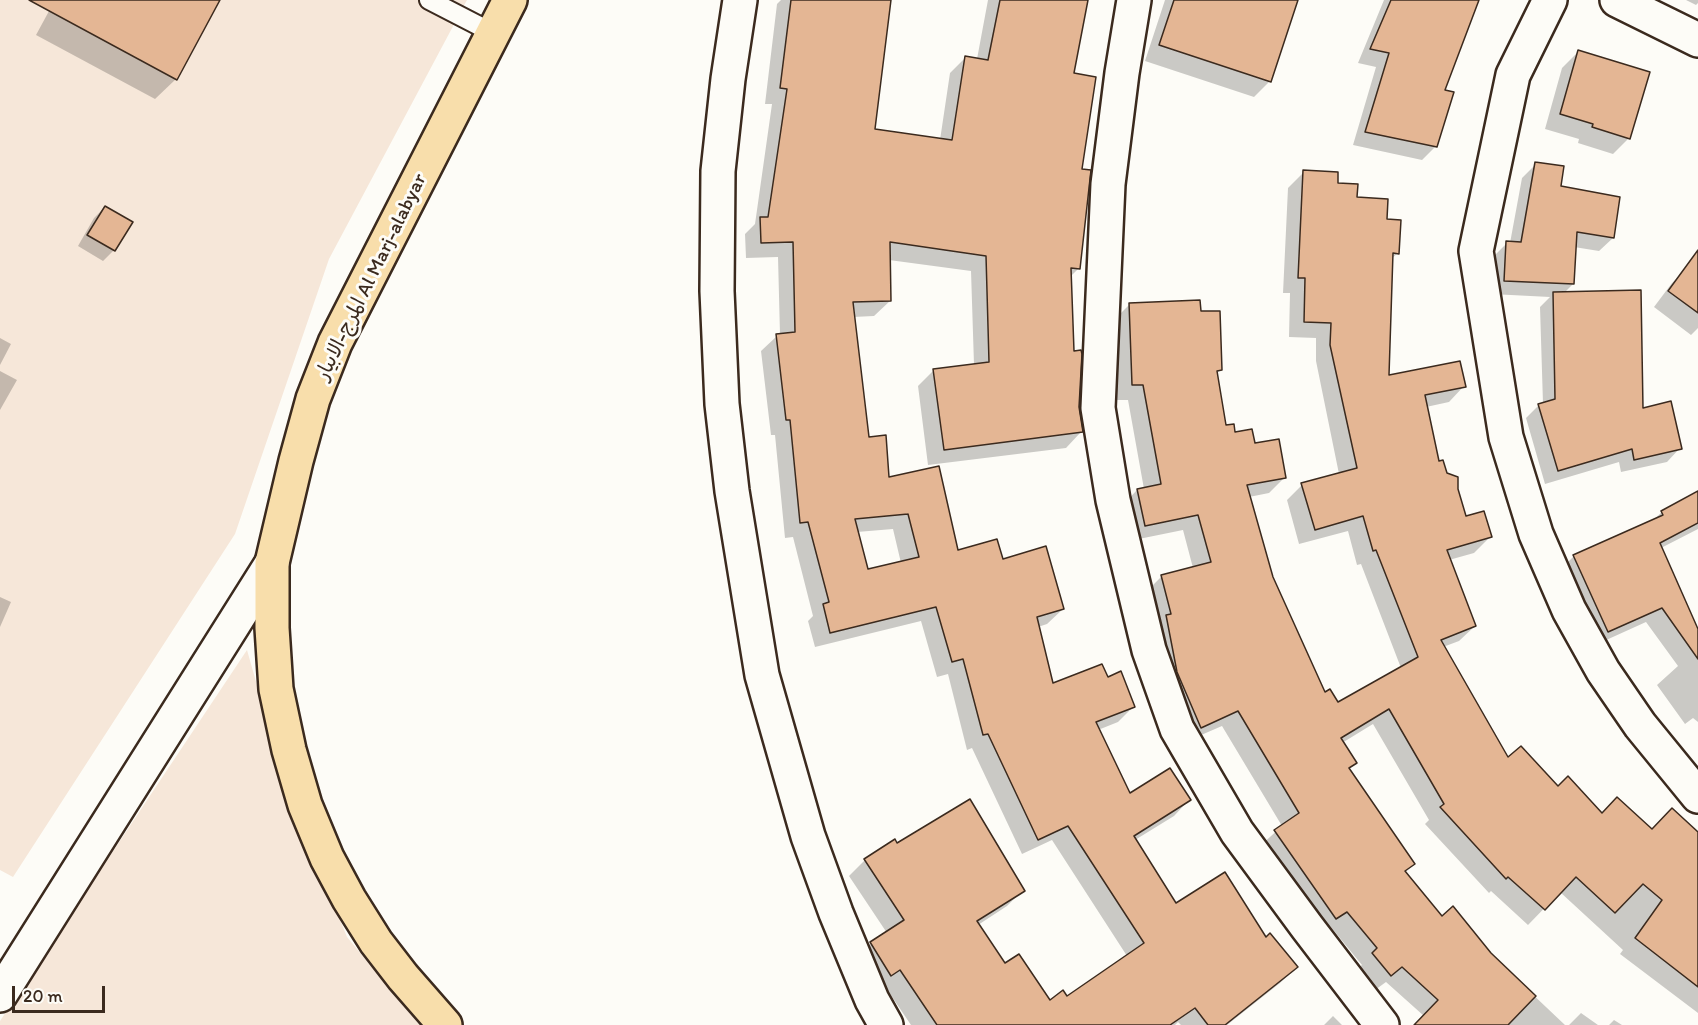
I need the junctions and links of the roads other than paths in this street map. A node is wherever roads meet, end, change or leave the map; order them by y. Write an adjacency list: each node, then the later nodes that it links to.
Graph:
1 (429, 0): 7 (lane)
2 (510, 0): 7 (main road, المرج-الابيار Al Marj-alabyar)
3 (740, 0): 13 (street)
4 (1134, 0): 14 (street)
5 (1550, 0): 10 (street)
6 (1617, 0): 8 (street)
7 (493, 33): 9 (main road, المرج-الابيار Al Marj-alabyar)
8 (1698, 40)
9 (272, 563): 11 (street); 12 (main road, المرج-الابيار Al Marj-alabyar)
10 (1698, 796)
11 (0, 995)
12 (445, 1025)
13 (886, 1025)
14 (1382, 1025)

